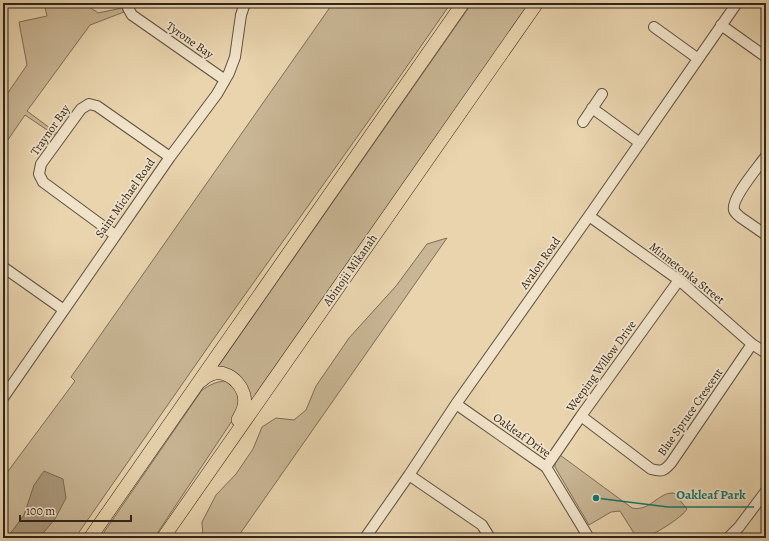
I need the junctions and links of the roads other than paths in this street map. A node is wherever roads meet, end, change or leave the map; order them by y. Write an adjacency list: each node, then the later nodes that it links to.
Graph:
1 (129, 3): 10 (street, Tyrone Bay)
2 (245, 3): 10 (street, Saint Michael Road)
3 (463, 3): 25 (main road)
4 (537, 3): 32 (main road, Abinojii Mikanah)
5 (737, 3): 6 (street, Avalon Road)
6 (721, 25): 8 (street); 9 (street, Avalon Road)
7 (654, 27): 9 (street)
8 (766, 57)
9 (697, 58): 14 (street, Avalon Road)
10 (225, 80): 16 (street, Saint Michael Road)
11 (602, 94): 12 (street)
12 (592, 108): 13 (street); 14 (street)
13 (583, 122)
14 (640, 143): 17 (street, Avalon Road)
15 (766, 156): 19 (street)
16 (170, 157): 18 (street, Saint Michael Road); 18 (street, Traynor Bay)
17 (589, 216): 21 (street, Minnetonka Street); 27 (street, Avalon Road)
18 (115, 235): 22 (street, Saint Michael Road)
19 (766, 235)
20 (3, 267): 22 (street)
21 (678, 280): 23 (street, Minnetonka Street); 28 (street, Weeping Willow Drive)
22 (64, 310): 26 (street, Saint Michael Road)
23 (752, 344): 24 (street, Minnetonka Street); 28 (street, Blue Spruce Crescent)
24 (766, 353)
25 (198, 383): 32 (main road); 33 (main road)
26 (3, 398)
27 (456, 404): 29 (street, Oakleaf Drive); 30 (street, Avalon Road)
28 (581, 416): 29 (street, Weeping Willow Drive)
29 (546, 467): 37 (street, Oakleaf Drive)
30 (409, 475): 35 (street, Avalon Road); 36 (street)
31 (766, 491): 38 (street)
32 (182, 510): 34 (main road, Abinojii Mikanah)
33 (90, 538)
34 (163, 538)
35 (365, 538)
36 (490, 538)
37 (589, 538)
38 (728, 538)

